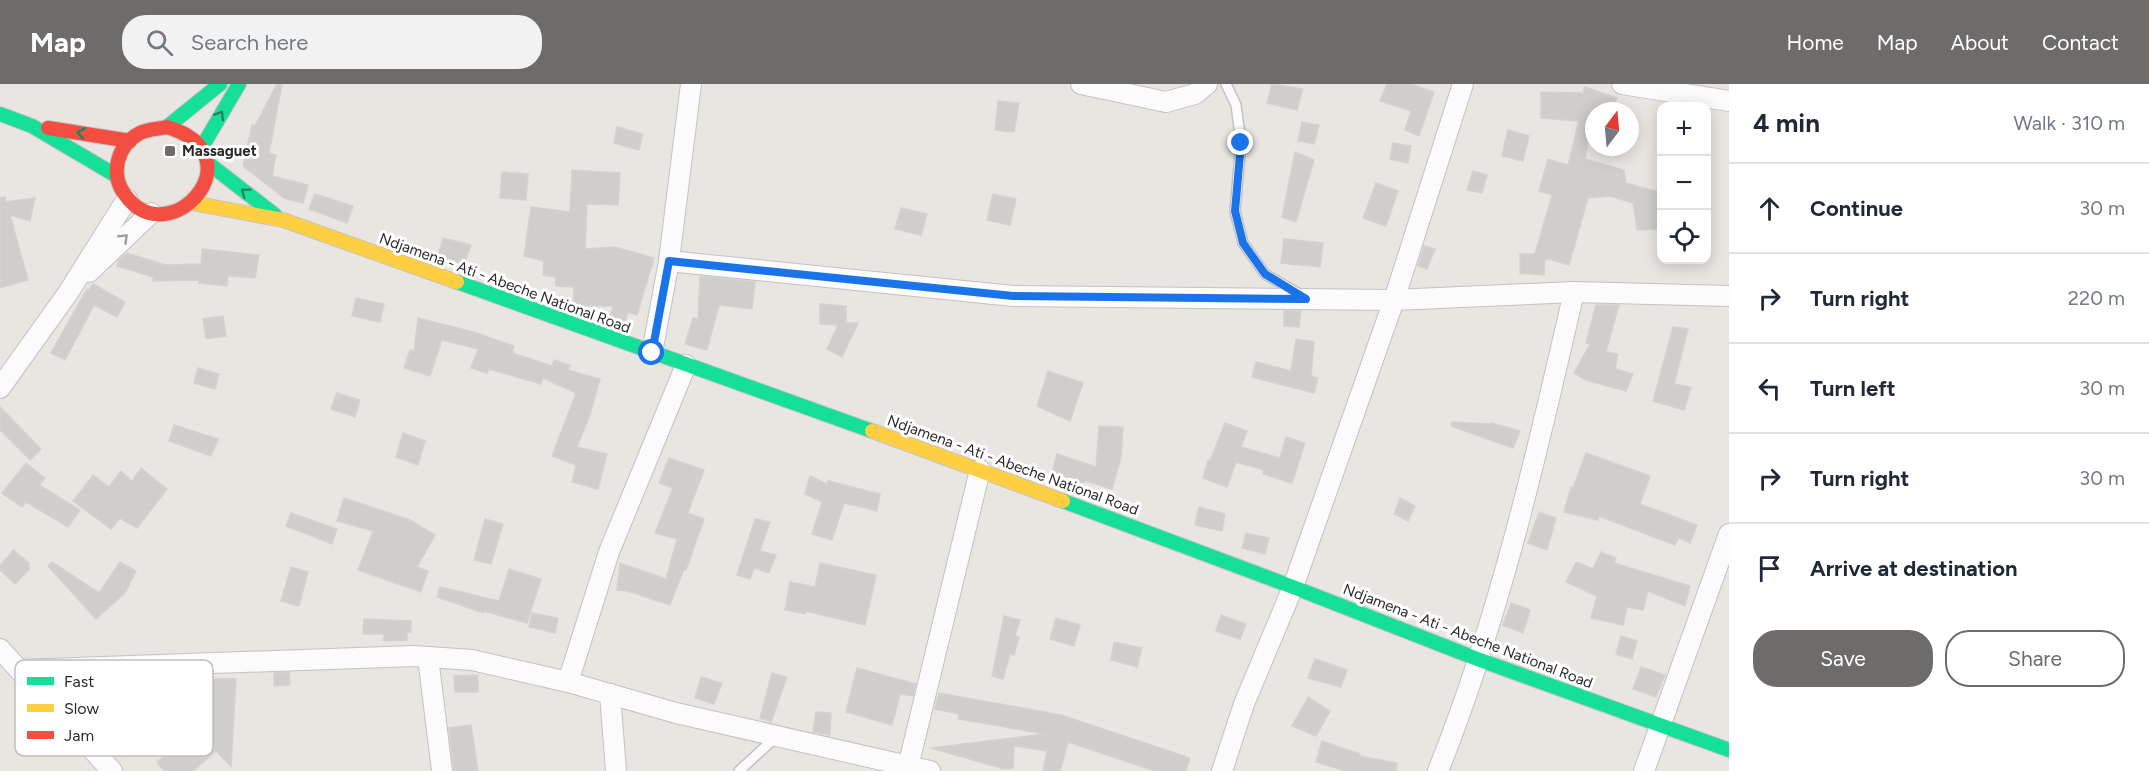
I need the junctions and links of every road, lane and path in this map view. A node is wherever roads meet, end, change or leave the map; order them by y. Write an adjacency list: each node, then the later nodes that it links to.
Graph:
1 (220, 84): 12 (highway)
2 (239, 84): 14 (highway, one-way to 2)
3 (691, 84): 21 (street)
4 (1081, 84): 5 (street)
5 (1207, 84)
6 (1226, 84): 25 (lane)
7 (1463, 84): 26 (street)
8 (1622, 84): 9 (street)
9 (1729, 101)
10 (0, 114): 11 (highway)
11 (32, 126): 13 (highway, one-way to 11); 16 (highway)
12 (168, 127): 13 (highway); 14 (highway)
13 (130, 141): 16 (highway)
14 (202, 147): 15 (highway)
15 (208, 163): 18 (highway); 20 (highway, one-way to 15)
16 (116, 175): 17 (highway)
17 (127, 199): 19 (highway); 23 (street)
18 (192, 203): 19 (highway); 20 (highway)
19 (151, 213): 23 (street, one-way to 19)
20 (283, 220): 27 (highway, Ndjamena - Ati - Abeche National Road)
21 (669, 261): 25 (street); 27 (street)
22 (1574, 292): 24 (street); 26 (street); 35 (street)
23 (68, 293): 29 (street)
24 (1729, 296)
25 (1306, 299): 26 (street)
26 (1394, 300): 32 (street)
27 (652, 353): 28 (highway, Ndjamena - Ati - Abeche National Road)
28 (686, 365): 30 (highway, Ndjamena - Ati - Abeche National Road); 38 (street)
29 (0, 388)
30 (980, 470): 32 (highway, Ndjamena - Ati - Abeche National Road); 44 (street)
31 (1729, 534): 40 (street)
32 (1293, 586): 35 (highway, Ndjamena - Ati - Abeche National Road); 50 (street)
33 (0, 649): 37 (street)
34 (429, 657): 36 (street); 38 (street); 46 (street)
35 (1480, 660): 40 (highway, Ndjamena - Ati - Abeche National Road); 51 (street)
36 (213, 664)
37 (15, 665)
38 (568, 682): 39 (street)
39 (610, 694): 41 (street); 47 (street)
40 (1660, 725): 42 (highway, Ndjamena - Ati - Abeche National Road); 52 (street)
41 (777, 736): 44 (street); 48 (lane)
42 (1729, 750)
43 (98, 756): 45 (street)
44 (907, 769): 49 (street)
45 (112, 771)
46 (442, 771)
47 (616, 771)
48 (740, 771)
49 (930, 771)
50 (1222, 771)
51 (1438, 771)
52 (1644, 771)

